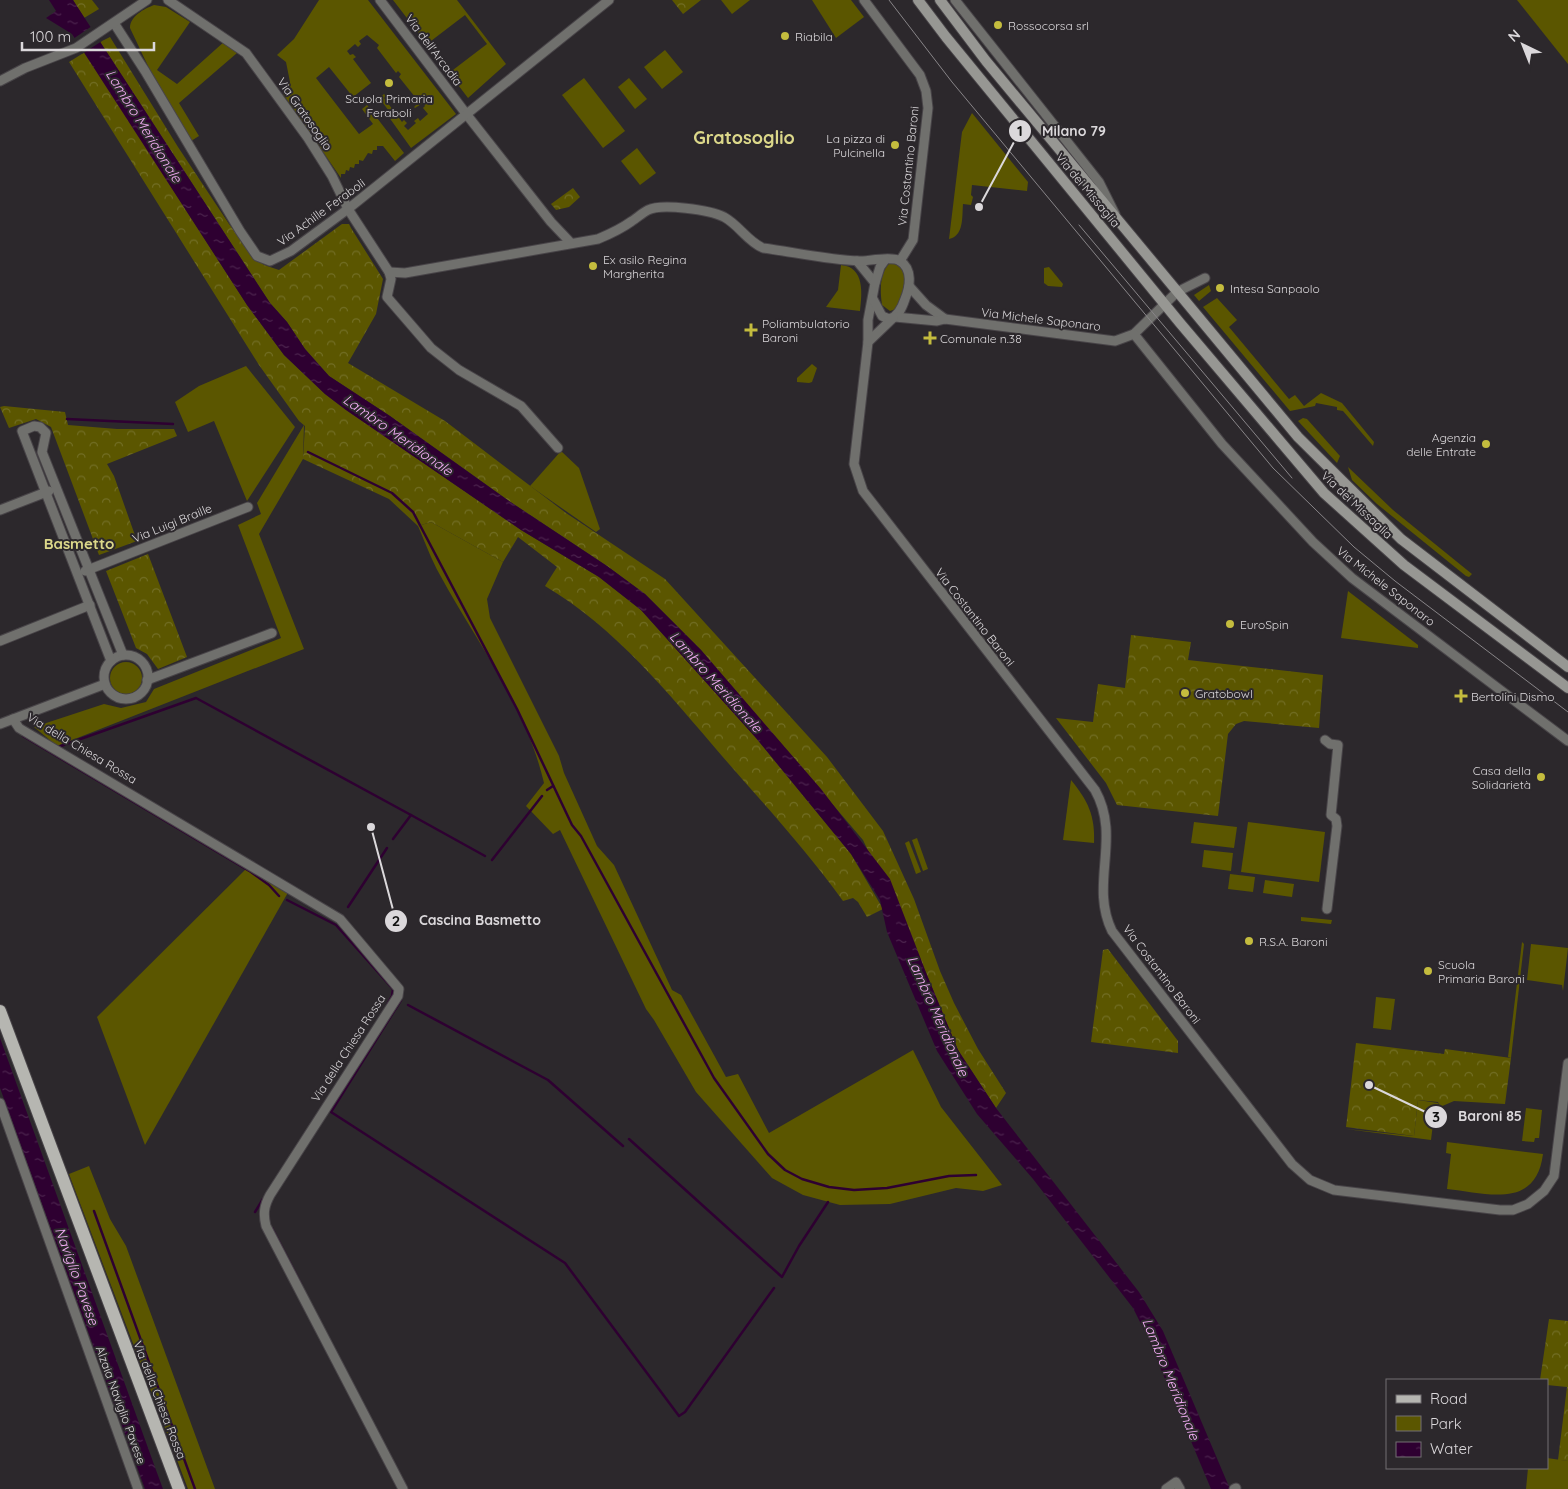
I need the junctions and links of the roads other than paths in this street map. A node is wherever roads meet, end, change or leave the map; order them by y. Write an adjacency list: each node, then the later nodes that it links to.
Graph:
1 (147, 0): 9 (street)
2 (168, 0): 12 (street, Via Gratosoglio)
3 (380, 0): 11 (street, Via dell'Arcadia)
4 (609, 0): 11 (street, Via Achille Feraboli)
5 (864, 0): 16 (street, Via Costantino Baroni)
6 (918, 0): 24 (main road, Via dei Missaglia)
7 (940, 0): 13 (main road, Via dei Missaglia)
8 (955, 0): 13 (street, Via dei Missaglia)
9 (114, 23): 10 (street); 12 (street, Via Achille Feraboli)
10 (0, 81)
11 (467, 115): 12 (street, Via Achille Feraboli); 14 (street)
12 (348, 208): 18 (street, Via Gratosoglio)
13 (1117, 219): 22 (main road, Via dei Missaglia)
14 (570, 242): 17 (street); 18 (street)
15 (885, 260): 16 (street); 17 (street); 20 (street, Via Costantino Baroni)
16 (900, 260): 21 (street)
17 (857, 261): 20 (street)
18 (389, 272): 29 (street)
19 (1205, 278): 22 (street)
20 (875, 283): 23 (street, Via Costantino Baroni)
21 (908, 286): 25 (street); 26 (street)
22 (1177, 292): 24 (street); 41 (main road, Via dei Missaglia)
23 (873, 299): 25 (street); 28 (street, Via Costantino Baroni)
24 (1165, 303): 27 (street, Via Michele Saponaro); 44 (main road, Via dei Missaglia)
25 (894, 318): 26 (street, Via Michele Saponaro); 28 (street)
26 (944, 319): 27 (street, Via Michele Saponaro)
27 (1134, 334): 48 (street, Via Michele Saponaro)
28 (868, 342): 56 (street, Via Costantino Baroni)
29 (558, 448)
30 (57, 488): 31 (street); 31 (street); 34 (street)
31 (46, 492): 33 (street); 35 (street)
32 (248, 507): 34 (street, Via Luigi Braille)
33 (0, 510)
34 (89, 569): 35 (street, Via Luigi Braille); 39 (street)
35 (78, 573): 36 (street)
36 (90, 605): 38 (street); 40 (street)
37 (272, 633): 42 (street)
38 (0, 641)
39 (123, 655): 40 (street); 42 (street)
40 (111, 661): 43 (street)
41 (1568, 667)
42 (147, 680): 43 (street)
43 (105, 684): 45 (street)
44 (1568, 688)
45 (13, 719): 46 (street); 59 (street, Via della Chiesa Rossa)
46 (0, 724)
47 (1325, 740): 49 (street)
48 (1568, 741)
49 (1327, 909)
50 (0, 1011): 58 (main road, Via della Chiesa Rossa)
51 (1568, 1063): 52 (street)
52 (1567, 1086): 54 (street)
53 (0, 1103): 57 (street, Alzaia Naviglio Pavese)
54 (1566, 1110): 56 (street, Via Costantino Baroni)
55 (1568, 1126): 56 (street)
56 (1560, 1132)
57 (138, 1489)
58 (179, 1489)
59 (403, 1489)
60 (1166, 1489): 61 (street)
61 (1180, 1489)

